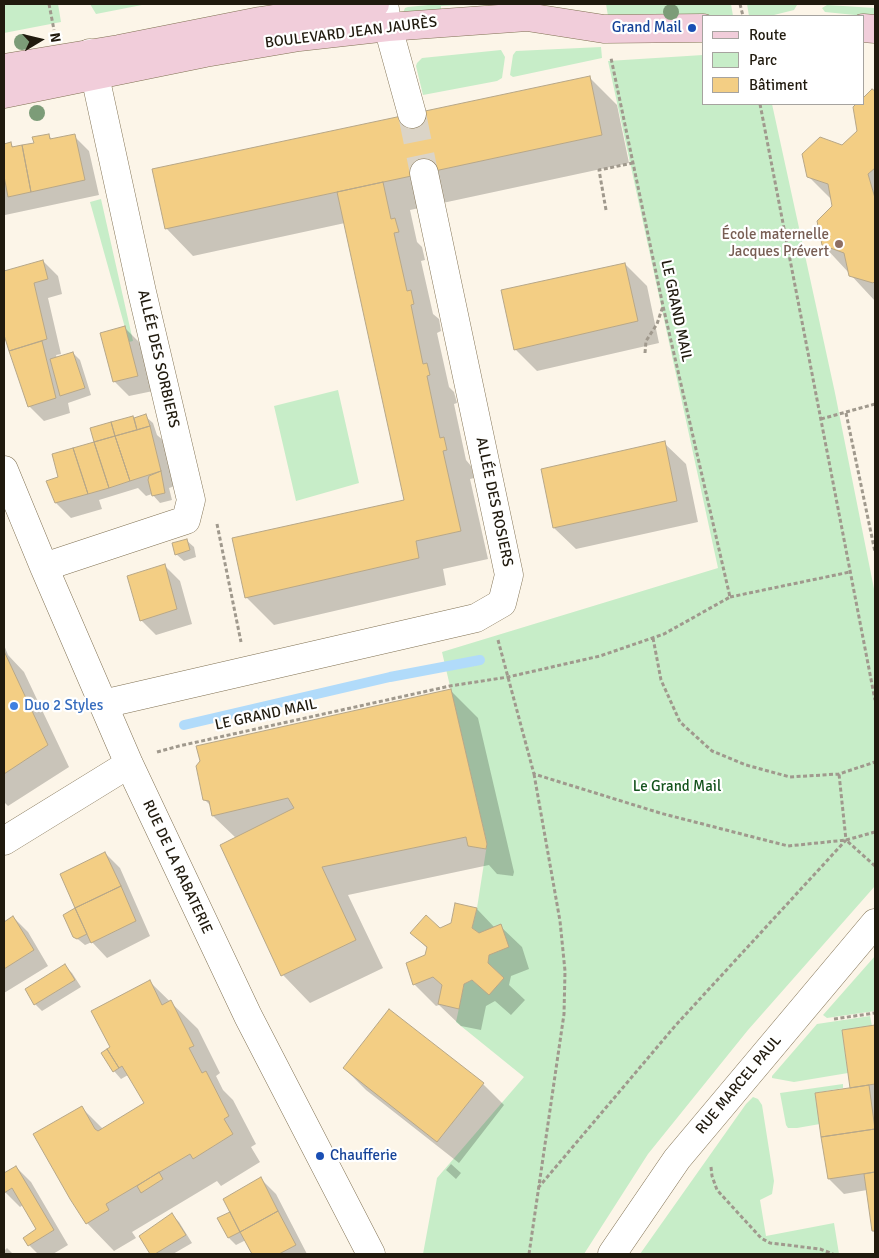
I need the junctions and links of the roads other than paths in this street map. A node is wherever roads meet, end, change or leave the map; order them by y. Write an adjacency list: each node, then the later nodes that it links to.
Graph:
1 (382, 11): 2 (main road, BOULEVARD JEAN JAURÈS); 3 (main road, BOULEVARD JEAN JAURÈS); 6 (street)
2 (702, 28)
3 (92, 64): 4 (main road, BOULEVARD JEAN JAURÈS); 5 (main road, BOULEVARD JEAN JAURÈS); 9 (street, ALLÉE DES SORBIERS)
4 (4, 68)
5 (4, 94)
6 (412, 114)
7 (424, 173): 10 (street, ALLÉE DES ROSIERS)
8 (4, 470): 9 (street, RUE DE LA RABATERIE)
9 (44, 567): 10 (street, RUE DE LA RABATERIE)
10 (104, 704): 11 (street, RUE DE LA RABATERIE)
11 (129, 764): 12 (street); 14 (street, RUE DE LA RABATERIE)
12 (4, 841)
13 (875, 923): 15 (street, RUE MARCEL PAUL)
14 (371, 1254)
15 (612, 1254)

